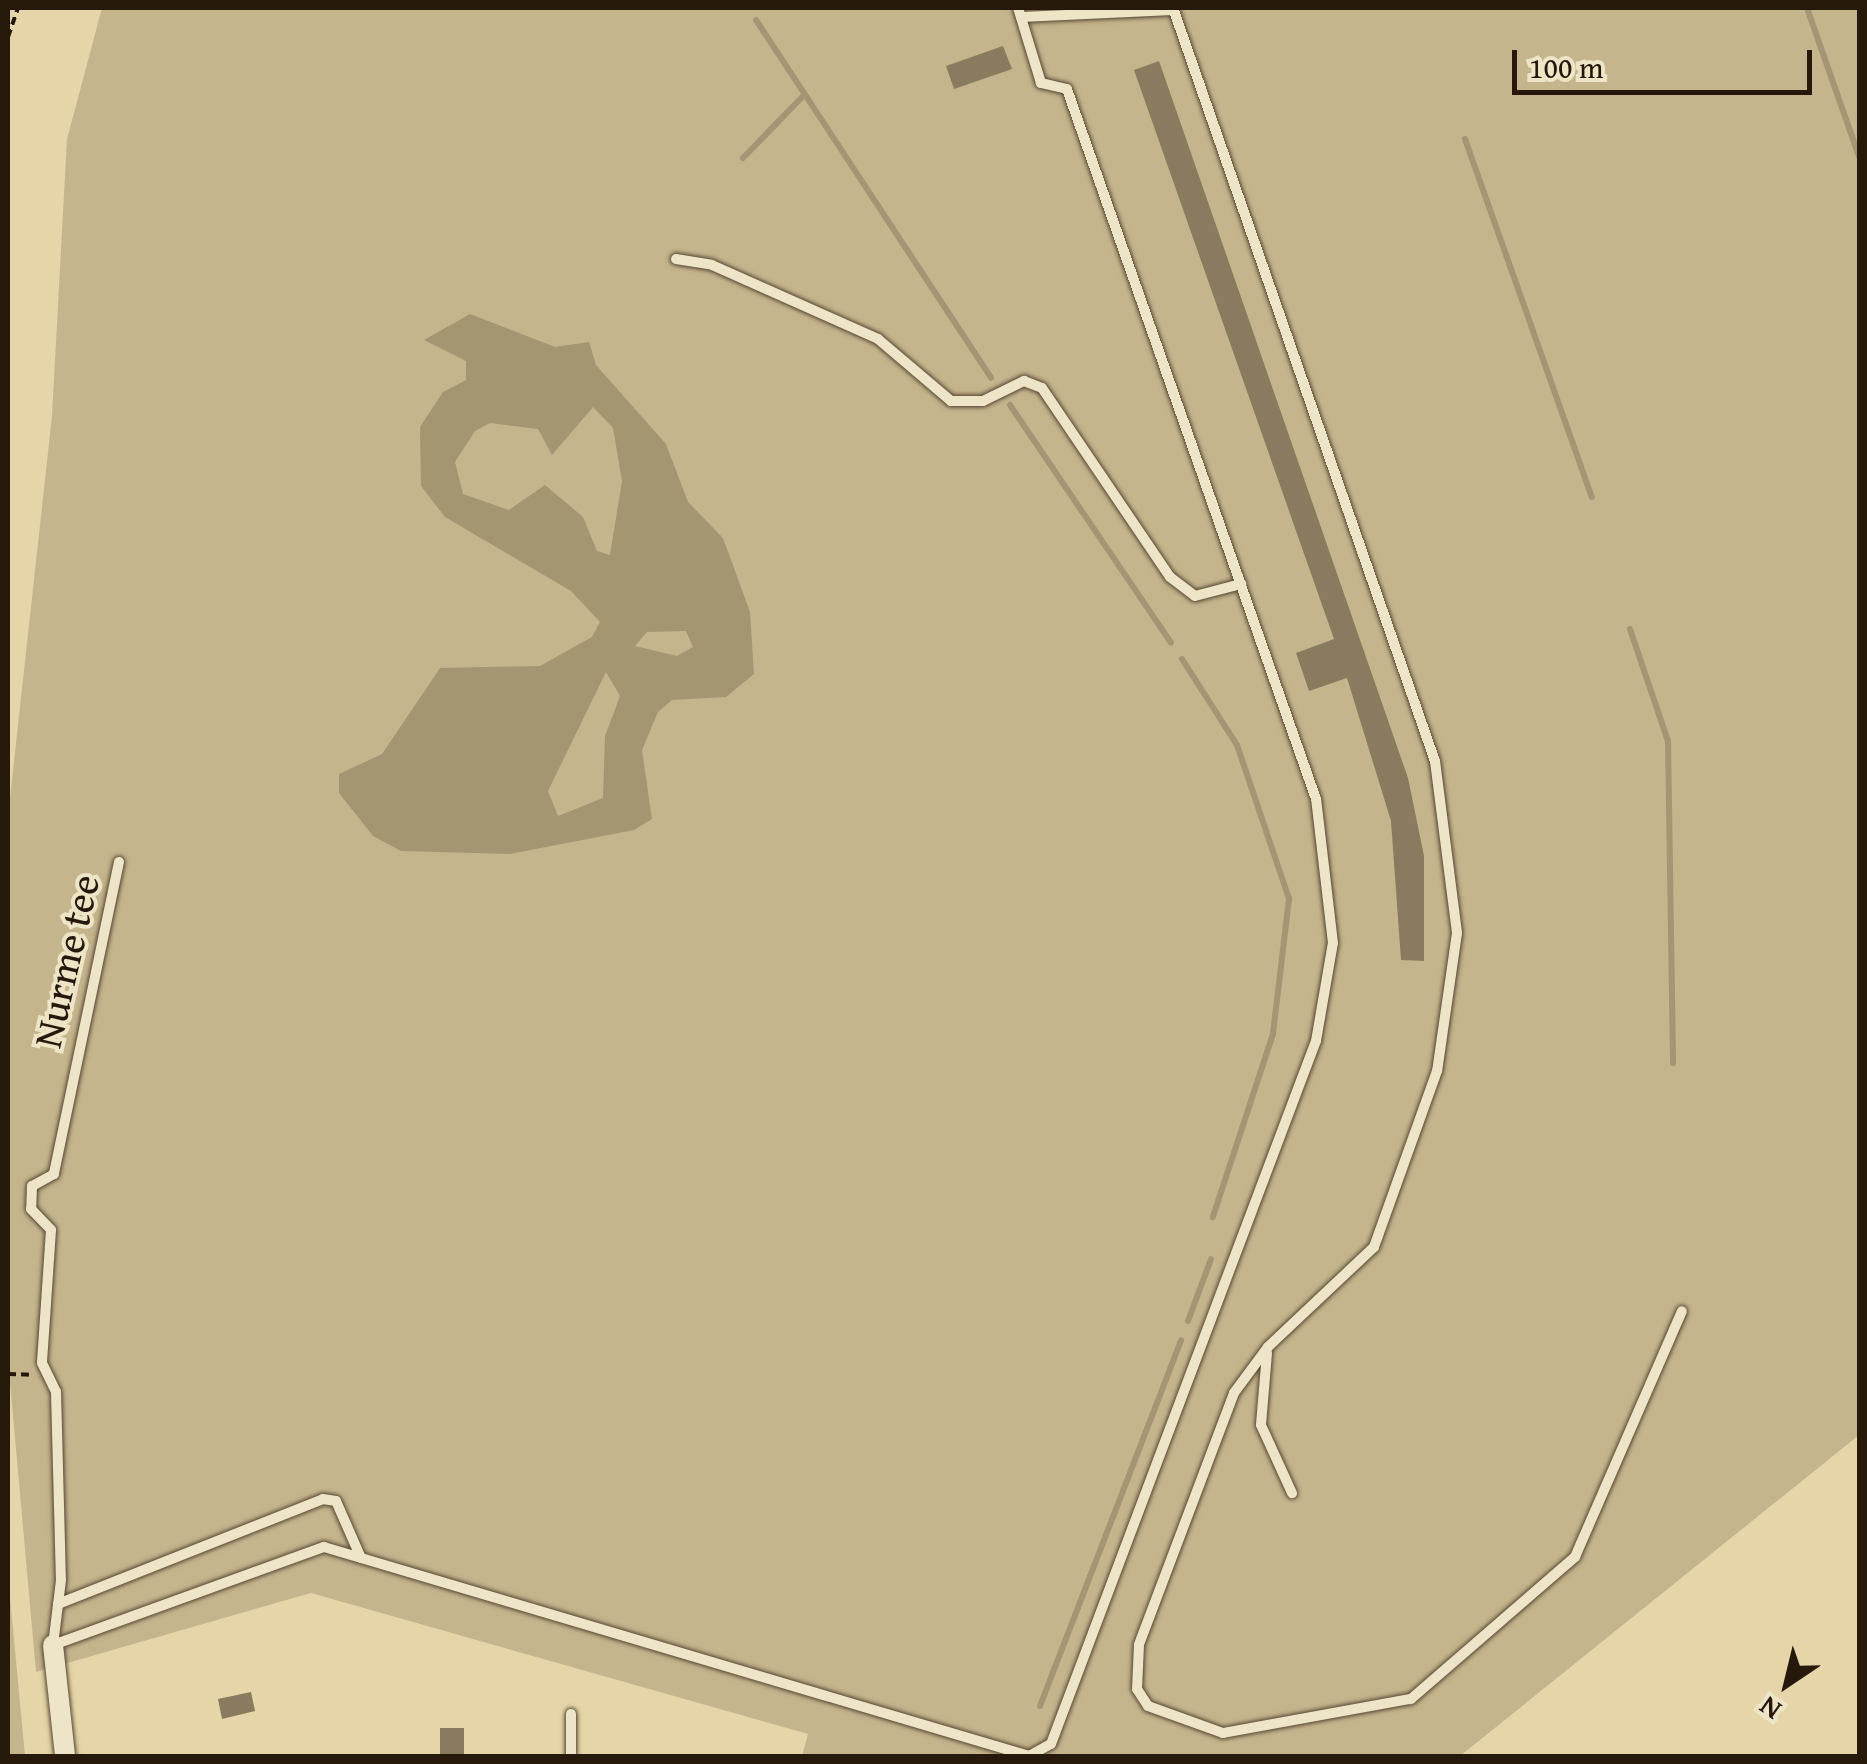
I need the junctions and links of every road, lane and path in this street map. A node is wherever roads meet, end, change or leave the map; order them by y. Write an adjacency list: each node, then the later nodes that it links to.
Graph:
1 (18, 8): 4 (path)
2 (1173, 9): 3 (lane); 9 (lane)
3 (1019, 12): 6 (lane)
4 (8, 37)
5 (676, 259): 6 (lane)
6 (1241, 584): 11 (lane)
7 (119, 862): 12 (lane, Nurme tee)
8 (1682, 1311): 9 (lane)
9 (1268, 1347): 10 (lane)
10 (1292, 1493)
11 (361, 1558): 12 (lane); 13 (lane)
12 (58, 1604): 13 (lane, Nurme tee)
13 (53, 1645): 15 (street)
14 (572, 1714): 16 (lane)
15 (65, 1756)
16 (571, 1756)

